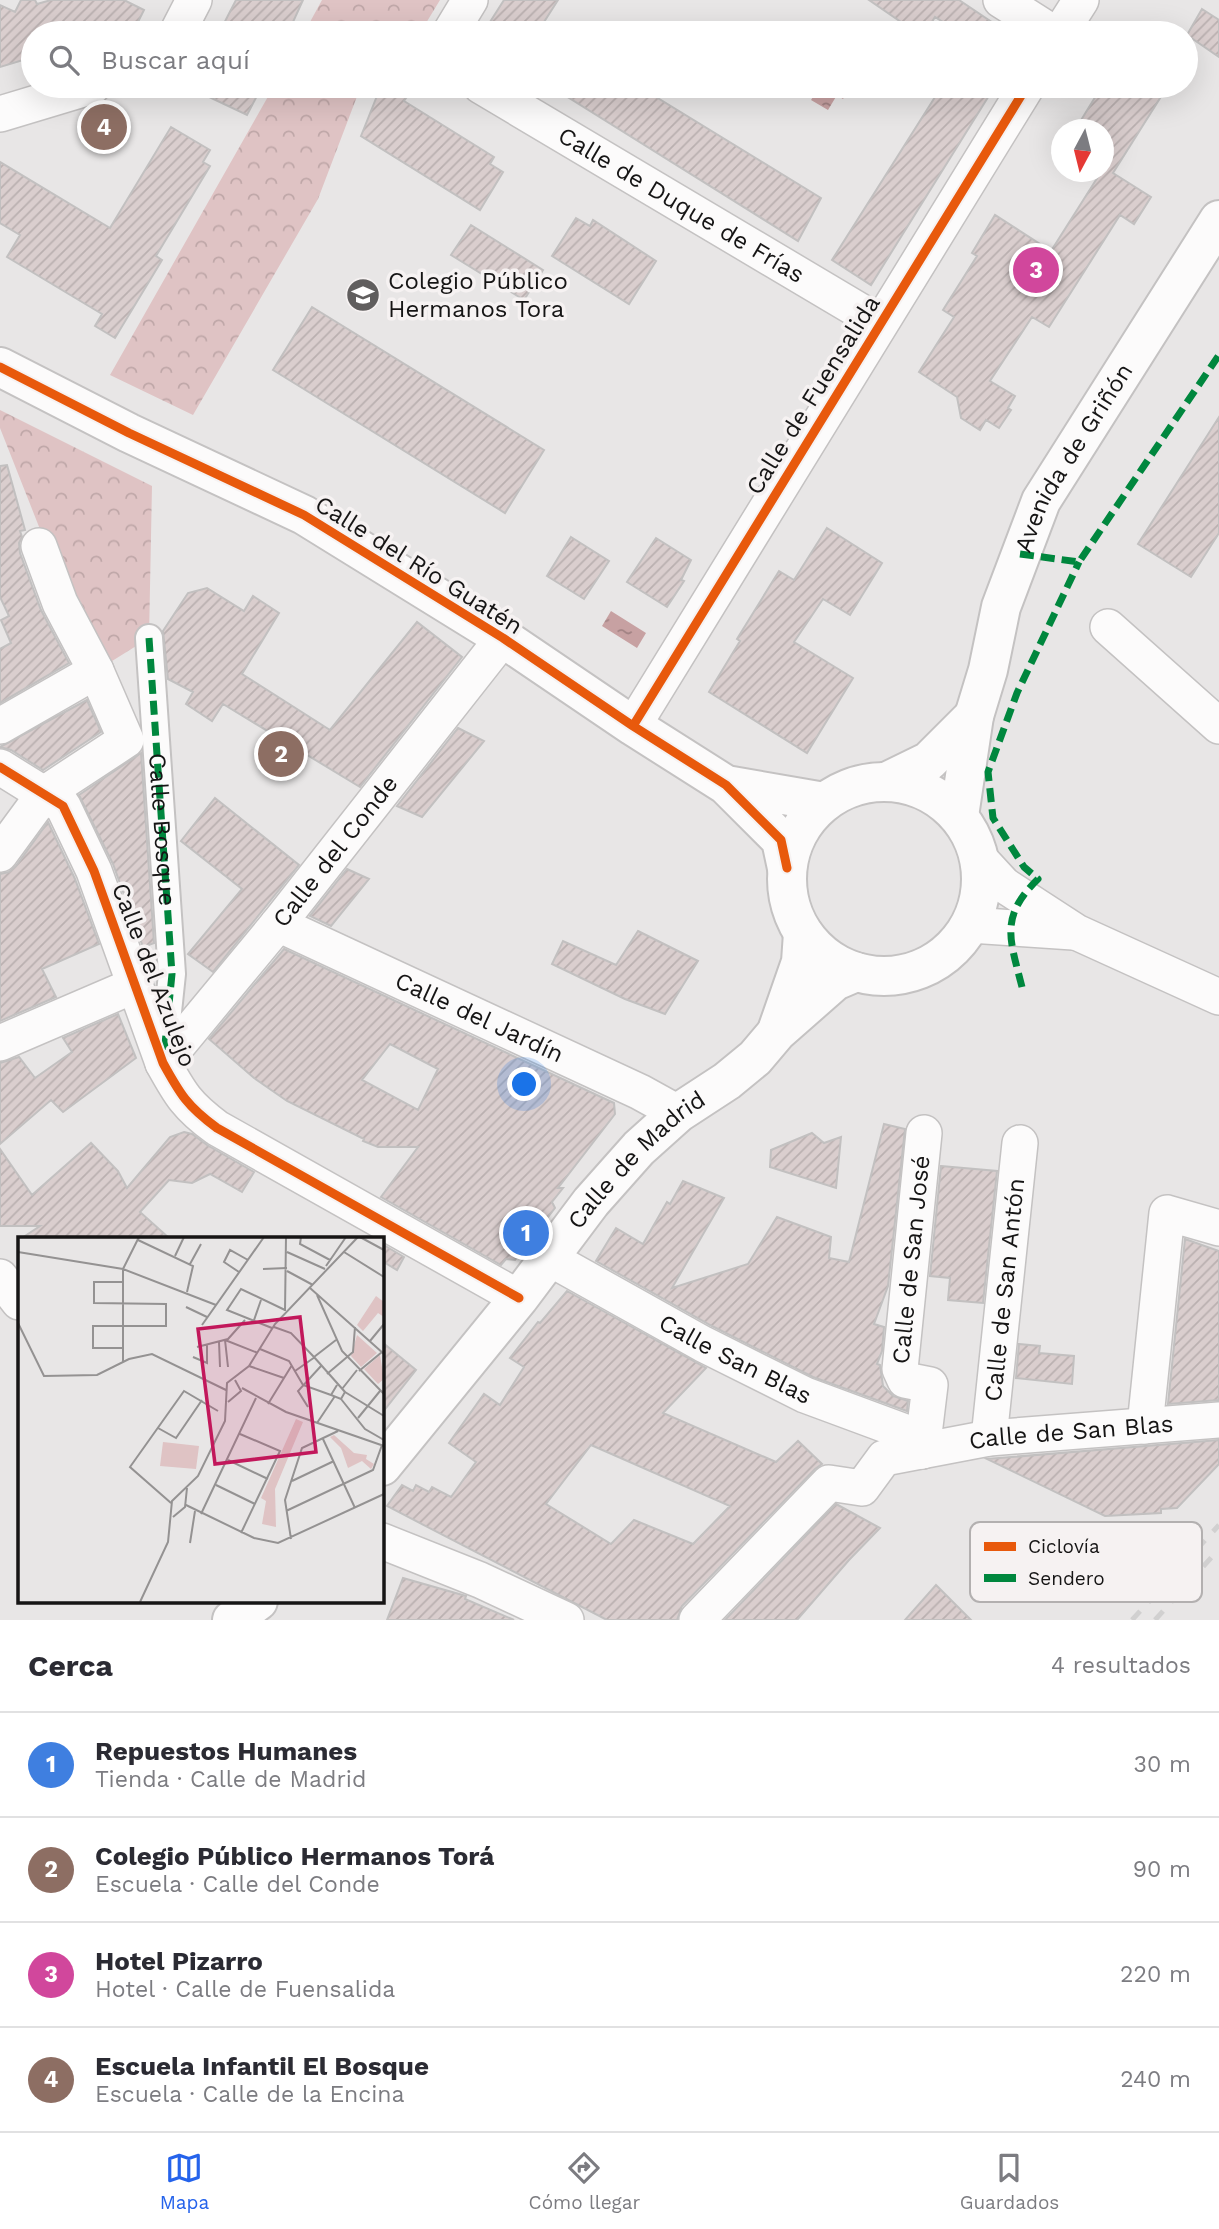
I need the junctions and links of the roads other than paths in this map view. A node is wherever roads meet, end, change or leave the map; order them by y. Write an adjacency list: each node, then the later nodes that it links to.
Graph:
1 (194, 0): 5 (street)
2 (470, 0): 6 (street)
3 (1001, 0): 7 (street)
4 (1081, 0): 8 (street)
5 (183, 21)
6 (457, 21)
7 (1034, 21)
8 (1068, 21)
9 (53, 98): 12 (street)
10 (501, 98): 14 (street, Calle de Duque de Frías)
11 (1020, 98): 14 (street, Calle de Fuensalida)
12 (0, 114)
13 (1219, 220): 21 (main road, Avenida de Griñón)
14 (880, 323): 23 (street, Calle de Fuensalida)
15 (0, 367): 19 (main road, Calle del Río Guatén)
16 (39, 546): 20 (street)
17 (1108, 627): 24 (street)
18 (149, 638): 43 (street, Calle Bosque)
19 (503, 638): 23 (main road, Calle del Río Guatén); 34 (street, Calle del Conde)
20 (96, 671): 22 (street); 28 (street)
21 (974, 716): 26 (main road, Avenida de Griñón); 30 (main road, Avenida de Griñón)
22 (0, 726)
23 (633, 726): 27 (main road, Calle del Río Guatén)
24 (1219, 726)
25 (0, 766): 28 (street, Calle del Azulejo)
26 (888, 782): 29 (main road); 30 (main road)
27 (726, 785): 29 (main road); 33 (main road)
28 (44, 794): 31 (street); 39 (street, Calle del Azulejo)
29 (824, 802): 33 (main road)
30 (958, 816): 32 (main road)
31 (0, 854)
32 (980, 859): 35 (main road); 36 (street)
33 (787, 868): 37 (main road)
34 (278, 924): 43 (street, Calle del Conde); 44 (street, Calle del Jardín)
35 (971, 925): 36 (street); 38 (main road)
36 (1076, 932): 40 (street)
37 (803, 933): 38 (main road); 41 (main road, Calle de Madrid)
38 (856, 972): 41 (main road, Calle de Madrid)
39 (135, 985): 42 (street); 43 (street, Calle del Azulejo)
40 (1219, 997)
41 (776, 1032): 44 (main road, Calle de Madrid)
42 (0, 1043)
43 (163, 1063): 50 (street, Calle del Azulejo)
44 (678, 1113): 48 (main road, Calle de Madrid)
45 (924, 1133): 55 (street, Calle de San José)
46 (1020, 1143): 54 (street, Calle de San Antón)
47 (1219, 1228): 53 (street)
48 (549, 1258): 50 (main road, Calle de Madrid); 55 (street, Calle San Blas)
49 (0, 1277): 51 (street)
50 (519, 1298): 56 (main road, Calle de Madrid)
51 (18, 1301)
52 (1219, 1420): 53 (street, Calle de San Blas)
53 (1145, 1426): 54 (street, Calle de San Blas)
54 (989, 1438): 55 (street, Calle de San Blas)
55 (922, 1451): 61 (street, Calle de San Blas)
56 (383, 1465)
57 (383, 1541): 59 (street)
58 (257, 1602): 60 (main road)
59 (563, 1619)
60 (232, 1620)
61 (697, 1620)

